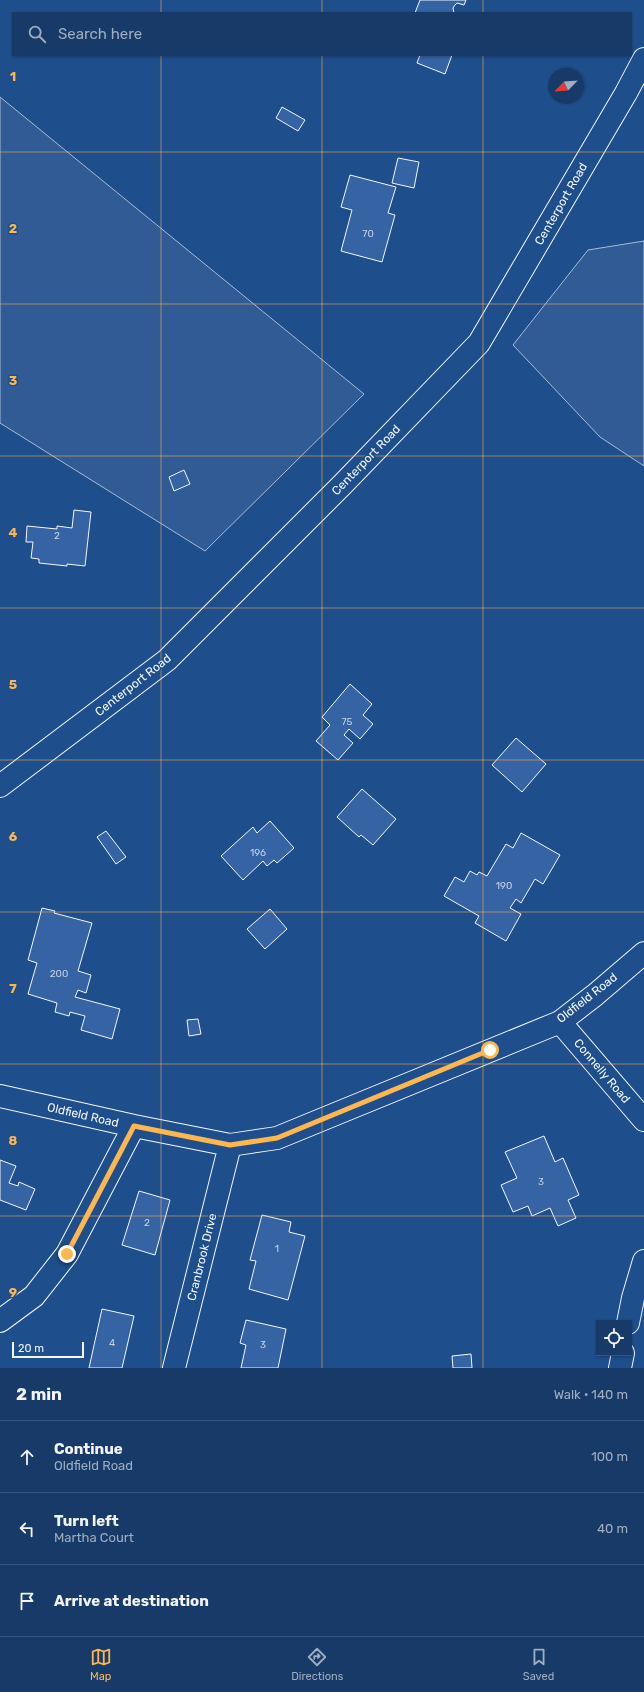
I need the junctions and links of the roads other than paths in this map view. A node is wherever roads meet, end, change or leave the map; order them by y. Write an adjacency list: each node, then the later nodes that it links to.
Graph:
1 (644, 58): 2 (street, Centerport Road)
2 (0, 786)
3 (644, 953): 4 (street, Oldfield Road)
4 (560, 1022): 6 (street, Connelly Road); 8 (street, Oldfield Road)
5 (0, 1096): 7 (street, Oldfield Road)
6 (644, 1120)
7 (134, 1126): 8 (street, Oldfield Road); 11 (street)
8 (230, 1145): 13 (street, Cranbrook Drive)
9 (644, 1261): 10 (street)
10 (629, 1320)
11 (0, 1321)
12 (622, 1356): 14 (street)
13 (174, 1368)
14 (620, 1368)

